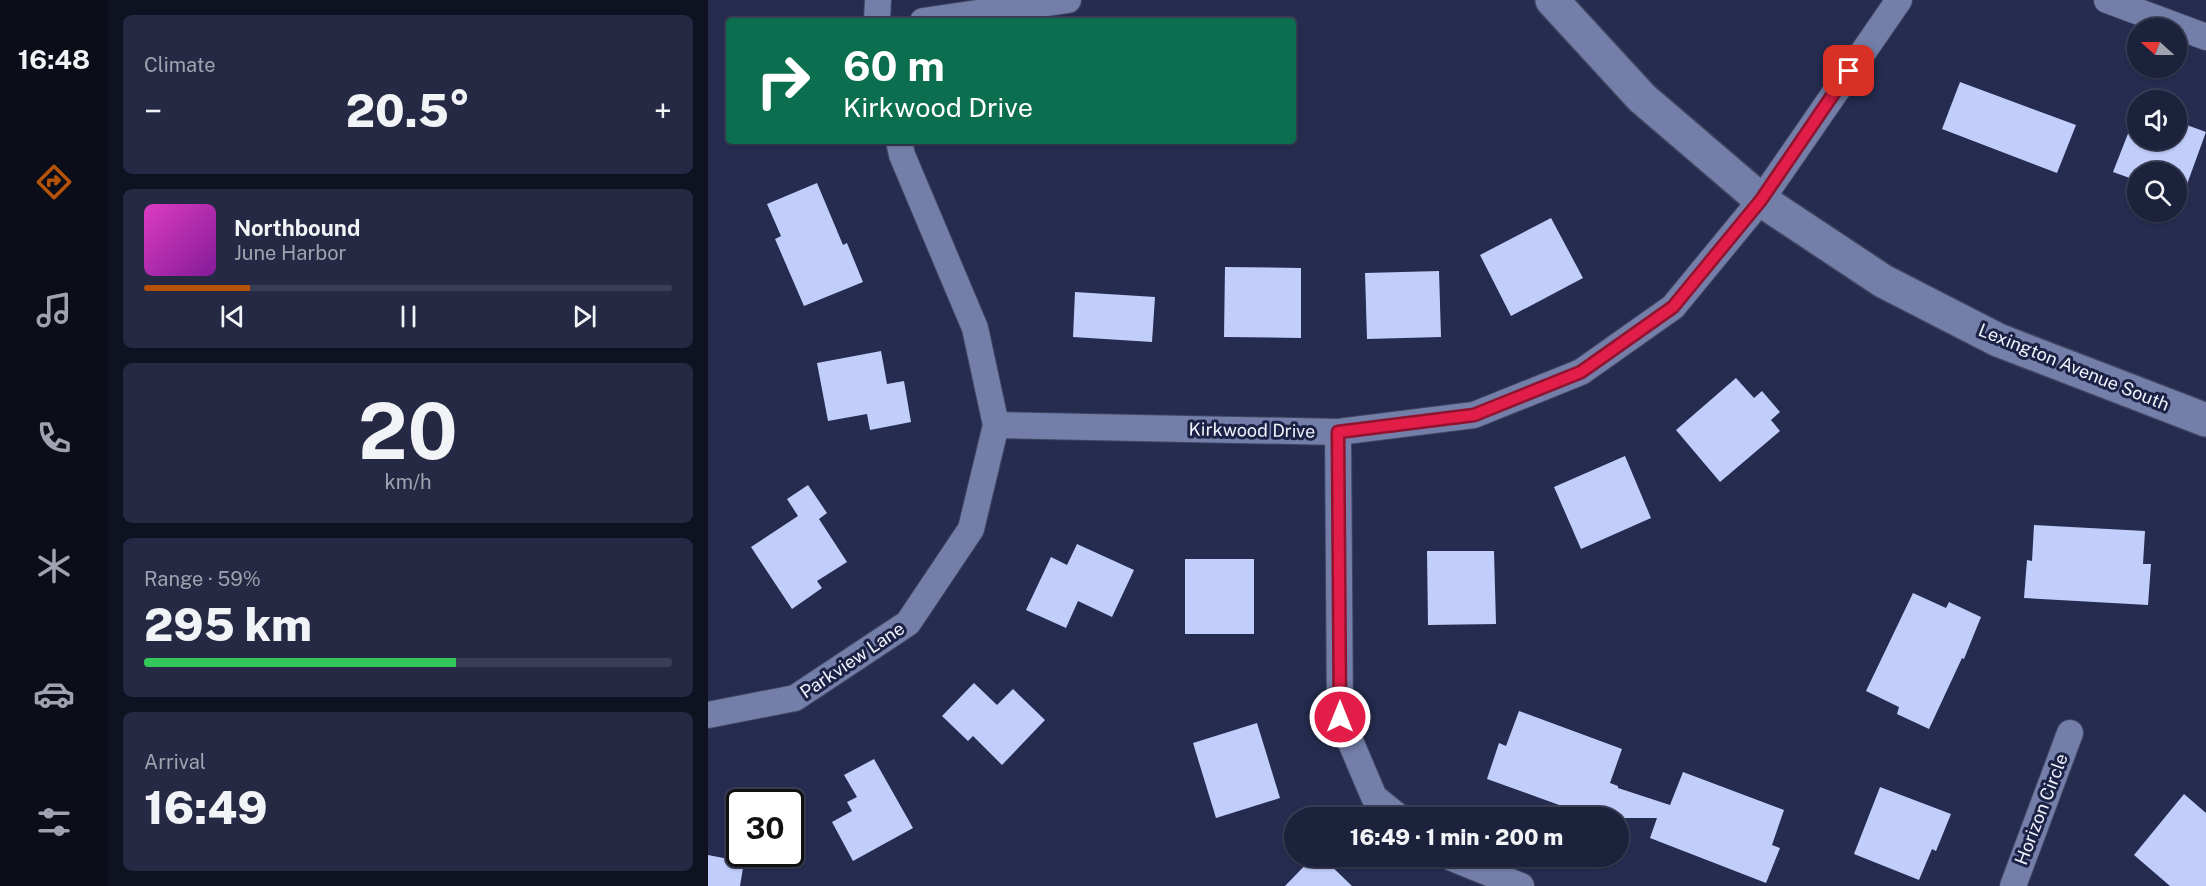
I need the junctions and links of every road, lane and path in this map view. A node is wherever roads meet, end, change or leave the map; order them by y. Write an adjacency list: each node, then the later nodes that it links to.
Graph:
1 (878, 0): 6 (street)
2 (1068, 0): 7 (street)
3 (1552, 0): 10 (street, Lexington Avenue South)
4 (1899, 0): 10 (street, Kirkwood Drive)
5 (2107, 0): 8 (street)
6 (877, 18)
7 (944, 18)
8 (2206, 37)
9 (900, 144): 12 (street, Parkview Lane)
10 (1761, 200): 11 (street, Lexington Avenue South); 13 (street, Kirkwood Drive)
11 (2206, 420)
12 (996, 425): 13 (street, Kirkwood Drive); 14 (street, Parkview Lane)
13 (1338, 432): 16 (street)
14 (708, 715)
15 (2070, 733): 19 (street, Horizon Circle)
16 (1387, 807)
17 (1474, 867): 18 (street)
18 (1521, 886)
19 (2013, 886)

